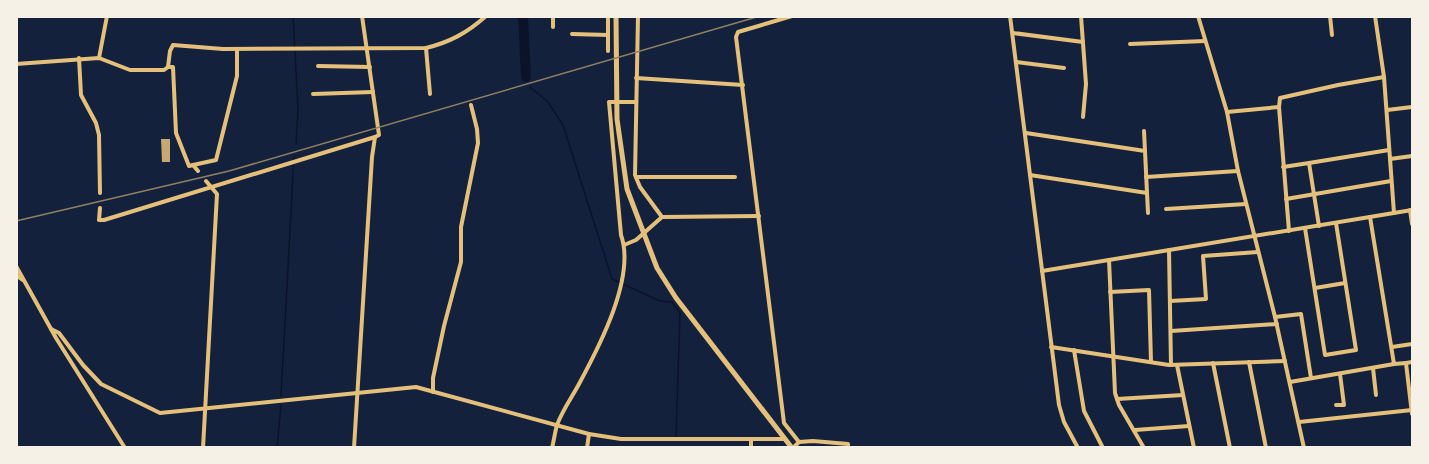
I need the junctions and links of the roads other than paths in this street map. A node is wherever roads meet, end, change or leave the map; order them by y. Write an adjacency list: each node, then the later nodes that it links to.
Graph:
1 (107, 16): 27 (street)
2 (362, 16): 24 (street)
3 (486, 16): 22 (street)
4 (553, 16): 14 (street)
5 (608, 16): 18 (street)
6 (616, 16): 84 (main road)
7 (638, 16): 35 (street)
8 (792, 16): 36 (street)
9 (1010, 16): 15 (street)
10 (1081, 16): 20 (street)
11 (1198, 16): 19 (street)
12 (1330, 16): 17 (street)
13 (1375, 16): 34 (street)
14 (553, 27)
15 (1013, 33): 20 (street); 28 (street)
16 (572, 34): 18 (street)
17 (1332, 35)
18 (608, 36): 25 (street)
19 (1205, 41): 21 (street); 45 (street)
20 (1083, 42): 46 (street)
21 (1130, 44)
22 (426, 48): 24 (street); 39 (street)
23 (237, 49): 24 (street); 31 (street); 55 (street)
24 (368, 50): 32 (street)
25 (609, 51)
26 (80, 58): 27 (street); 29 (street); 66 (street)
27 (99, 58): 31 (street)
28 (1016, 62): 33 (street); 48 (street)
29 (16, 64)
30 (318, 66): 32 (street)
31 (168, 67): 55 (street)
32 (370, 67): 37 (street)
33 (1064, 68)
34 (1384, 77): 42 (street); 44 (street)
35 (636, 78): 36 (street); 40 (street)
36 (743, 84): 76 (street)
37 (373, 92): 38 (street); 49 (street)
38 (313, 94)
39 (430, 94)
40 (636, 102): 60 (street); 86 (street)
41 (471, 105): 120 (street)
42 (1279, 107): 45 (street); 56 (street)
43 (1413, 107): 44 (street)
44 (1387, 110): 50 (street)
45 (1227, 112): 58 (street)
46 (1083, 117)
47 (1144, 131): 51 (street)
48 (1025, 133): 51 (street); 59 (street)
49 (375, 137): 65 (street); 121 (street)
50 (1389, 150): 53 (street); 54 (street)
51 (1145, 151): 62 (street)
52 (1413, 156): 53 (street)
53 (1390, 159): 64 (street)
54 (1309, 163): 56 (street); 68 (street)
55 (193, 165): 57 (street)
56 (1283, 167): 69 (street)
57 (198, 171)
58 (1238, 171): 62 (street); 70 (street)
59 (1030, 175): 67 (street); 91 (street)
60 (636, 177): 61 (street); 77 (street)
61 (735, 177)
62 (1146, 177): 67 (street)
63 (206, 181): 65 (street)
64 (1391, 181): 68 (street); 75 (street)
65 (210, 186): 71 (street); 126 (street)
66 (100, 193)
67 (1147, 193): 74 (street)
68 (1315, 194): 69 (street); 81 (street)
69 (1286, 199): 83 (street)
70 (1246, 204): 72 (street); 85 (street)
71 (100, 208)
72 (1166, 209)
73 (1411, 210): 75 (street); 80 (street)
74 (1148, 213)
75 (1394, 213): 78 (street)
76 (759, 216): 77 (street); 135 (street)
77 (662, 217): 84 (street)
78 (1370, 217): 79 (street); 104 (street)
79 (1336, 223): 81 (street); 94 (street)
80 (1413, 224)
81 (1319, 226): 82 (street)
82 (1305, 228): 83 (street); 95 (street)
83 (1289, 231): 85 (street)
84 (644, 234): 86 (street); 133 (main road)
85 (1254, 236): 87 (street); 88 (street)
86 (624, 245): 129 (street)
87 (1169, 250): 89 (street); 97 (street)
88 (1258, 252): 97 (street); 98 (street)
89 (1109, 260): 91 (street); 96 (street)
90 (16, 266): 93 (street)
91 (1042, 271): 103 (street)
92 (16, 275): 93 (street)
93 (24, 280): 100 (street)
94 (1345, 283): 95 (street); 95 (street)
95 (1314, 288)
96 (1110, 292): 106 (street); 108 (street)
97 (1170, 301): 101 (street)
98 (1275, 317): 99 (street); 118 (street)
99 (1277, 324): 101 (street); 107 (street)
100 (51, 329): 126 (street); 136 (street)
101 (1171, 331): 114 (street)
102 (1413, 344): 104 (street)
103 (1051, 347): 105 (street); 144 (street)
104 (1392, 347): 113 (street)
105 (1074, 350): 106 (street); 145 (street)
106 (1113, 356): 108 (street); 124 (street)
107 (1285, 361): 109 (street); 119 (street)
108 (1151, 362): 114 (street)
109 (1249, 362): 111 (street); 149 (street)
110 (1413, 362): 112 (street)
111 (1213, 363): 115 (street); 148 (street)
112 (1406, 363): 113 (street); 127 (street)
113 (1394, 364): 116 (street)
114 (1171, 365): 115 (street)
115 (1177, 365): 122 (street)
116 (1372, 368): 117 (street); 123 (street)
117 (1340, 374): 118 (street); 125 (street)
118 (1311, 378): 119 (street)
119 (1290, 382): 128 (street)
120 (433, 392): 121 (street); 129 (street)
121 (358, 393): 126 (street); 138 (street)
122 (1183, 395): 124 (street); 130 (street)
123 (1376, 395)
124 (1117, 399): 131 (street)
125 (1336, 405)
126 (205, 409): 137 (street)
127 (1412, 412): 128 (street)
128 (1299, 422): 150 (street)
129 (557, 425): 132 (street); 139 (street)
130 (1189, 426): 131 (street); 147 (street)
131 (1135, 430): 146 (street)
132 (589, 434): 134 (street); 140 (street)
133 (786, 439): 134 (street); 142 (main road)
134 (751, 440): 141 (street)
135 (799, 442): 142 (street); 143 (street)
136 (125, 447)
137 (203, 447)
138 (354, 447)
139 (552, 447)
140 (587, 447)
141 (751, 447)
142 (792, 447)
143 (848, 447)
144 (1078, 447)
145 (1103, 447)
146 (1144, 447)
147 (1194, 447)
148 (1230, 447)
149 (1266, 447)
150 (1304, 447)

